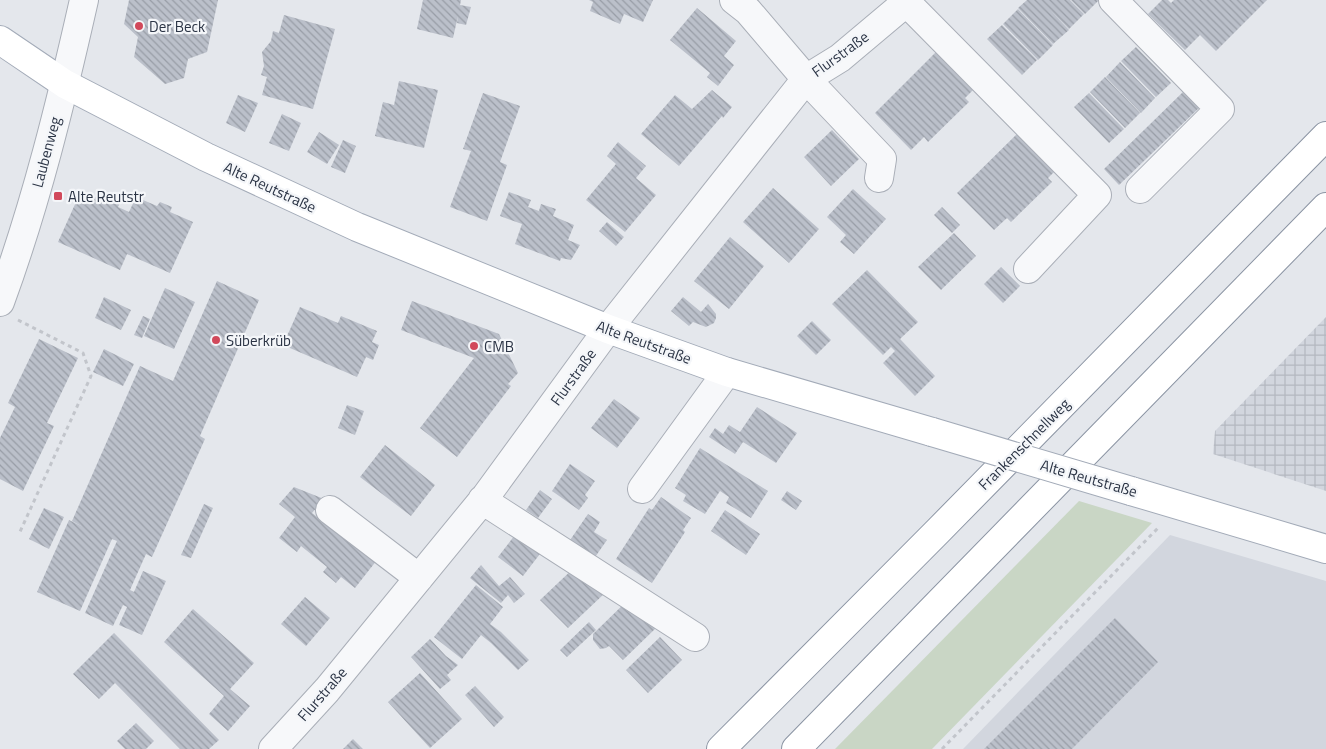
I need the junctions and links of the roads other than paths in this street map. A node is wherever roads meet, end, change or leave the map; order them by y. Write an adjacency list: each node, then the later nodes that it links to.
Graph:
1 (84, 0): 7 (street, Laubenweg)
2 (734, 0): 6 (street)
3 (1113, 0): 10 (street)
4 (907, 1): 6 (street, Flurstraße); 12 (street)
5 (0, 40): 7 (main road, Alte Reutstraße)
6 (806, 79): 9 (street); 14 (street, Flurstraße)
7 (65, 84): 13 (street, Laubenweg); 14 (main road, Alte Reutstraße)
8 (1326, 136): 23 (main road, Frankenschnellweg)
9 (879, 178)
10 (1140, 189)
11 (1326, 206): 24 (main road)
12 (1028, 269)
13 (8, 311)
14 (608, 330): 15 (main road, Alte Reutstraße); 17 (street, Flurstraße)
15 (727, 372): 16 (street); 19 (main road, Alte Reutstraße, bridge)
16 (642, 489)
17 (482, 500): 20 (street, Flurstraße); 21 (street)
18 (330, 510): 20 (street)
19 (1326, 549)
20 (419, 578): 22 (street, Flurstraße)
21 (695, 636)
22 (273, 749)
23 (721, 749)
24 (796, 749)

